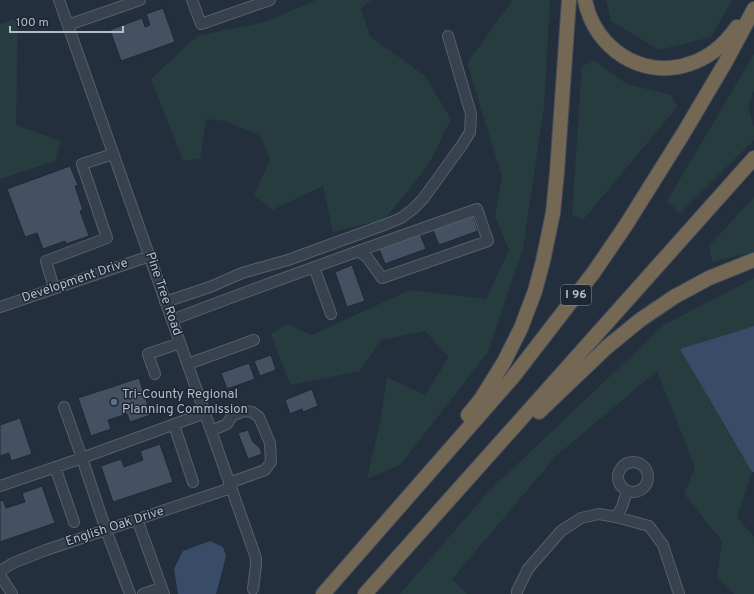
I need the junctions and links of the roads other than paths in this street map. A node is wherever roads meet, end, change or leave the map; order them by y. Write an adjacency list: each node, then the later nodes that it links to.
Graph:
1 (59, 0): 9 (street, Pine Tree Road)
2 (140, 0): 9 (street)
3 (192, 0): 4 (street)
4 (270, 0)
5 (569, 0): 41 (highway)
6 (585, 0): 7 (highway)
7 (754, 2)
8 (754, 9): 41 (highway, I 96)
9 (68, 25): 11 (street, Pine Tree Road)
10 (448, 36): 18 (street)
11 (113, 154): 14 (street, Pine Tree Road); 17 (street)
12 (754, 158): 32 (highway)
13 (358, 251): 13 (street); 16 (street)
14 (150, 256): 17 (street, Development Drive); 18 (street, Pine Tree Road)
15 (754, 260): 32 (highway)
16 (314, 267): 20 (street); 21 (street)
17 (54, 288): 19 (street, Development Drive)
18 (165, 302): 21 (street, Pine Tree Road)
19 (0, 307)
20 (331, 314)
21 (172, 320): 23 (street, Pine Tree Road)
22 (254, 340): 24 (street)
23 (180, 343): 24 (street, Pine Tree Road); 25 (street)
24 (188, 364): 27 (street, Pine Tree Road)
25 (155, 374)
26 (64, 407): 30 (street)
27 (205, 413): 28 (street); 29 (street, Pine Tree Road)
28 (174, 425): 30 (street); 33 (street)
29 (211, 431): 34 (street, Pine Tree Road); 34 (street, English Oak Drive)
30 (82, 458): 31 (street); 40 (street)
31 (55, 467): 35 (street); 39 (street)
32 (470, 476): 50 (highway)
33 (193, 482)
34 (230, 485): 38 (street, English Oak Drive); 44 (street, Pine Tree Road)
35 (0, 486)
36 (627, 491): 37 (street)
37 (616, 517): 51 (street); 52 (street)
38 (137, 519): 40 (street, English Oak Drive); 45 (street)
39 (74, 522)
40 (106, 530): 42 (street, English Oak Drive); 47 (street)
41 (359, 553): 49 (highway, I 96)
42 (0, 571)
43 (0, 575): 46 (street)
44 (253, 589)
45 (162, 591): 48 (street)
46 (11, 594)
47 (130, 594)
48 (143, 594)
49 (323, 594)
50 (365, 594)
51 (517, 594)
52 (679, 594)

